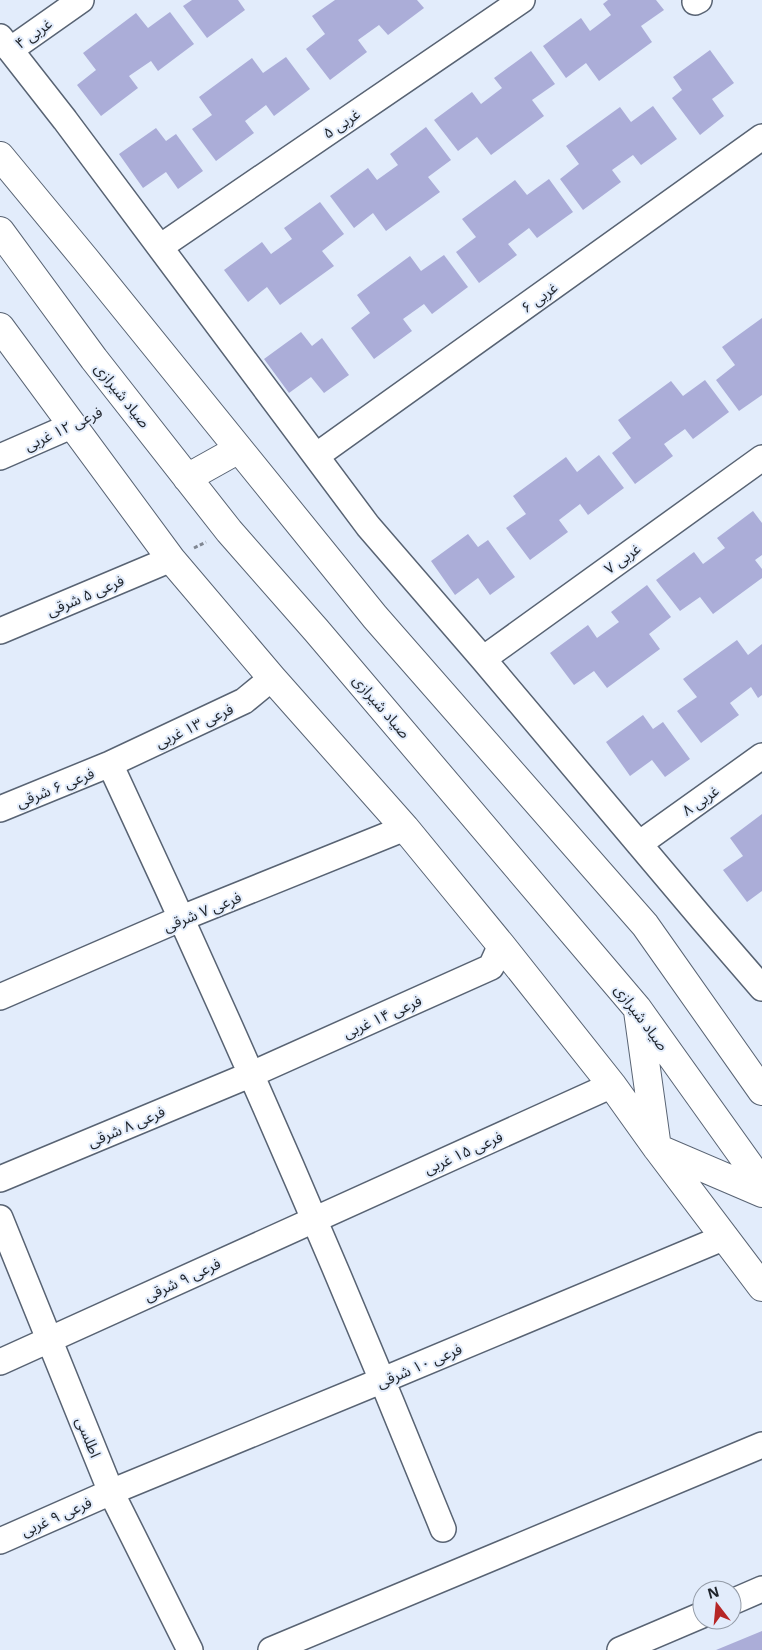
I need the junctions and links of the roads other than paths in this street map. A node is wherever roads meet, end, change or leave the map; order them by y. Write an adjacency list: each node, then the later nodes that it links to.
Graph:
1 (81, 0): 3 (street, ۴ غربی)
2 (522, 0): 7 (street, ۵ غربی)
3 (5, 43): 7 (street)
4 (762, 137): 11 (street, ۶ غربی)
5 (0, 156): 10 (main road)
6 (0, 231): 14 (main road, صیاد شیرازی)
7 (160, 247): 11 (street)
8 (0, 327): 9 (main road)
9 (72, 426): 12 (street, فرعی ۱۲ غربی); 15 (main road)
10 (239, 449): 14 (main road); 31 (main road)
11 (316, 456): 17 (street)
12 (0, 457)
13 (762, 458): 17 (street, ۷ غربی)
14 (188, 478): 28 (main road, صیاد شیرازی)
15 (171, 558): 16 (street, فرعی ۵ شرقی); 18 (main road)
16 (0, 631)
17 (483, 659): 23 (street)
18 (272, 678): 20 (street, فرعی ۱۳ غربی); 22 (main road)
19 (762, 756): 23 (street, ۸ غربی)
20 (110, 764): 21 (street, فرعی ۶ شرقی); 24 (street)
21 (0, 809)
22 (405, 828): 24 (street, فرعی ۷ شرقی); 25 (main road)
23 (638, 844): 26 (street)
24 (182, 918): 27 (street, فرعی ۷ شرقی); 29 (street)
25 (501, 945): 29 (street, فرعی ۱۴ غربی); 30 (main road)
26 (762, 988)
27 (0, 997)
28 (638, 1008): 32 (main road); 34 (main road, صیاد شیرازی)
29 (252, 1074): 33 (street, فرعی ۸ شرقی); 37 (street)
30 (612, 1085): 32 (main road); 37 (street, فرعی ۱۵ غربی)
31 (762, 1091)
32 (656, 1148): 35 (main road); 38 (main road)
33 (0, 1179)
34 (762, 1183)
35 (762, 1193)
36 (0, 1218): 40 (street, اطلسی)
37 (315, 1219): 40 (street, فرعی ۹ شرقی); 42 (street)
38 (725, 1237): 39 (main road); 42 (street, فرعی ۱۰ شرقی)
39 (762, 1287)
40 (50, 1340): 41 (street, فرعی ۹ شرقی); 44 (street, اطلسی)
41 (0, 1362)
42 (383, 1380): 44 (street, فرعی ۱۰ شرقی); 45 (street)
43 (762, 1445): 51 (street)
44 (111, 1492): 46 (street, فرعی ۹ غربی); 50 (street, اطلسی)
45 (443, 1529)
46 (0, 1541)
47 (762, 1589): 48 (street)
48 (742, 1598)
49 (692, 1619): 52 (street)
50 (190, 1650)
51 (271, 1650)
52 (620, 1650)

